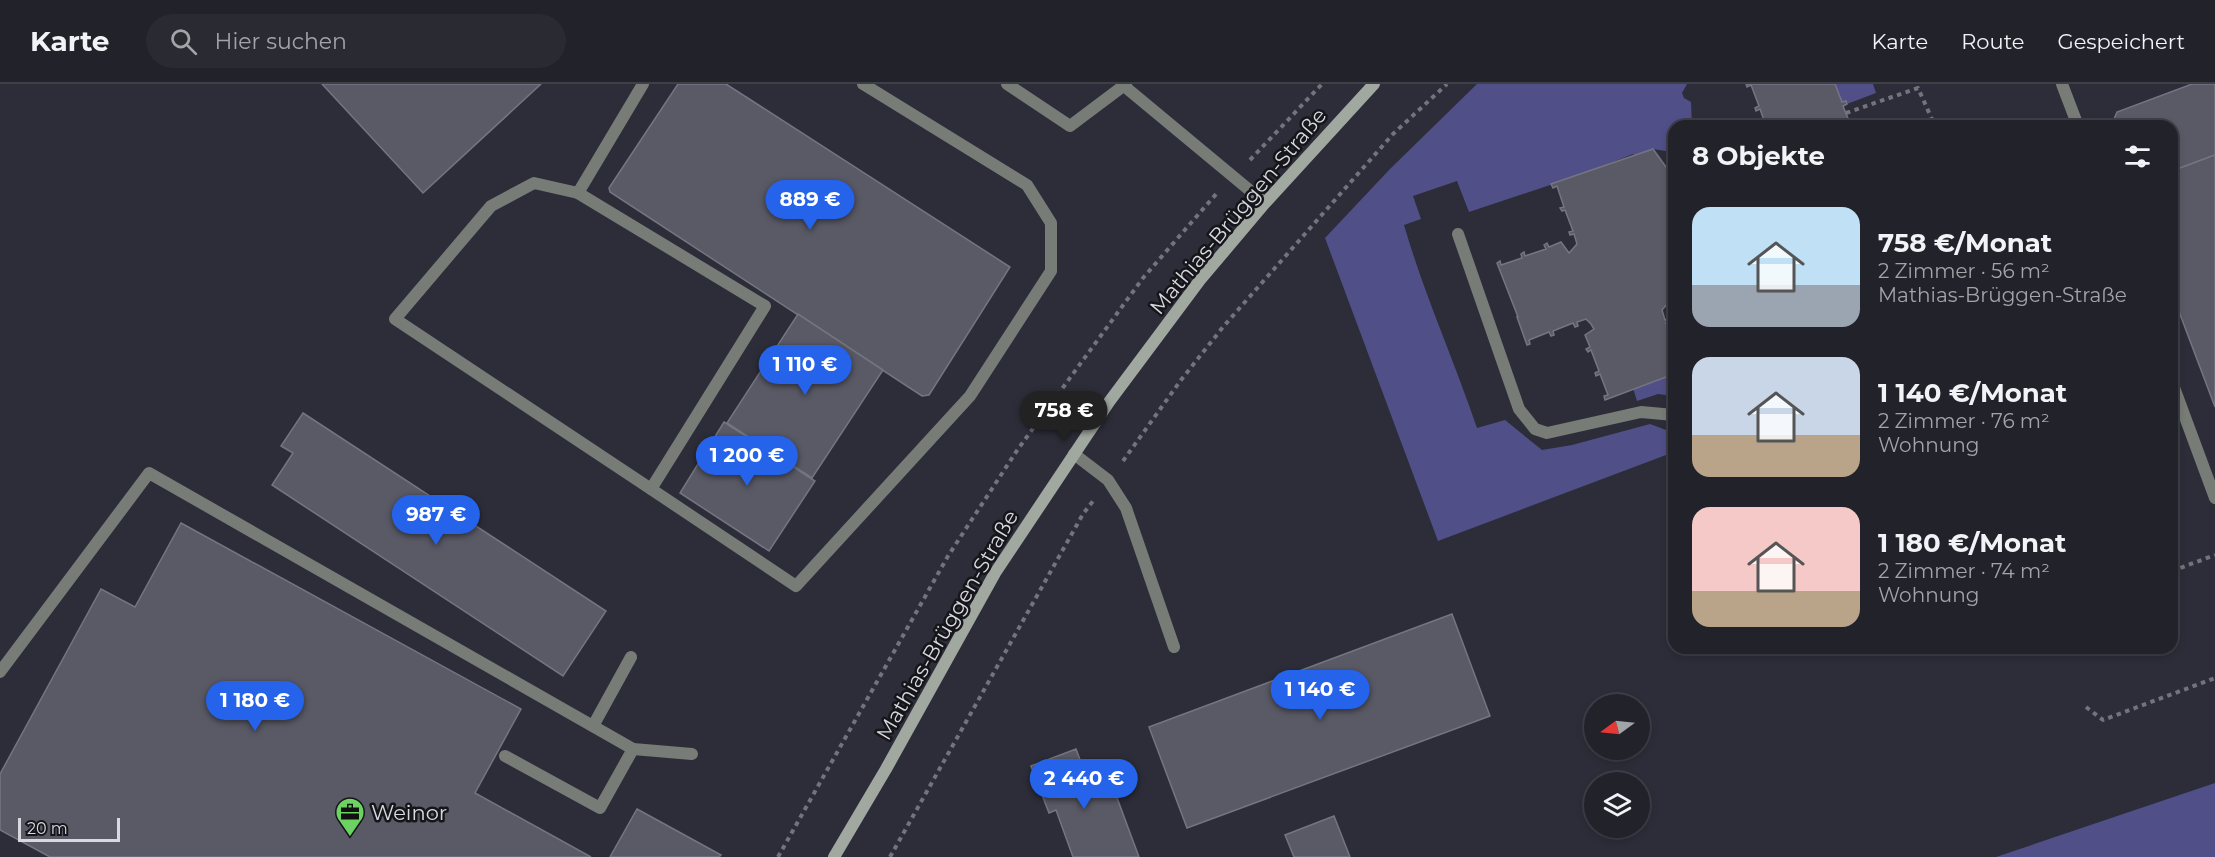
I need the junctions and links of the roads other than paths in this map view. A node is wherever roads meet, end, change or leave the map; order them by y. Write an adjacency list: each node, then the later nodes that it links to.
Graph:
1 (643, 84): 8 (lane)
2 (862, 84): 14 (lane)
3 (1007, 84): 6 (lane)
4 (1374, 84): 9 (street, Mathias-Brüggen-Straße)
5 (2062, 84): 7 (lane)
6 (1125, 85): 9 (lane)
7 (2076, 120)
8 (578, 193): 14 (lane); 14 (lane)
9 (1265, 203): 13 (street, Mathias-Brüggen-Straße)
10 (1458, 234): 12 (lane)
11 (2178, 398): 15 (lane)
12 (1668, 414)
13 (1074, 454): 16 (lane); 23 (street, Mathias-Brüggen-Straße)
14 (651, 489)
15 (2215, 498)
16 (1174, 647)
17 (631, 657): 19 (lane)
18 (0, 672): 19 (lane)
19 (593, 726): 20 (lane)
20 (633, 749): 21 (lane); 22 (lane)
21 (693, 754)
22 (506, 756)
23 (834, 857)

